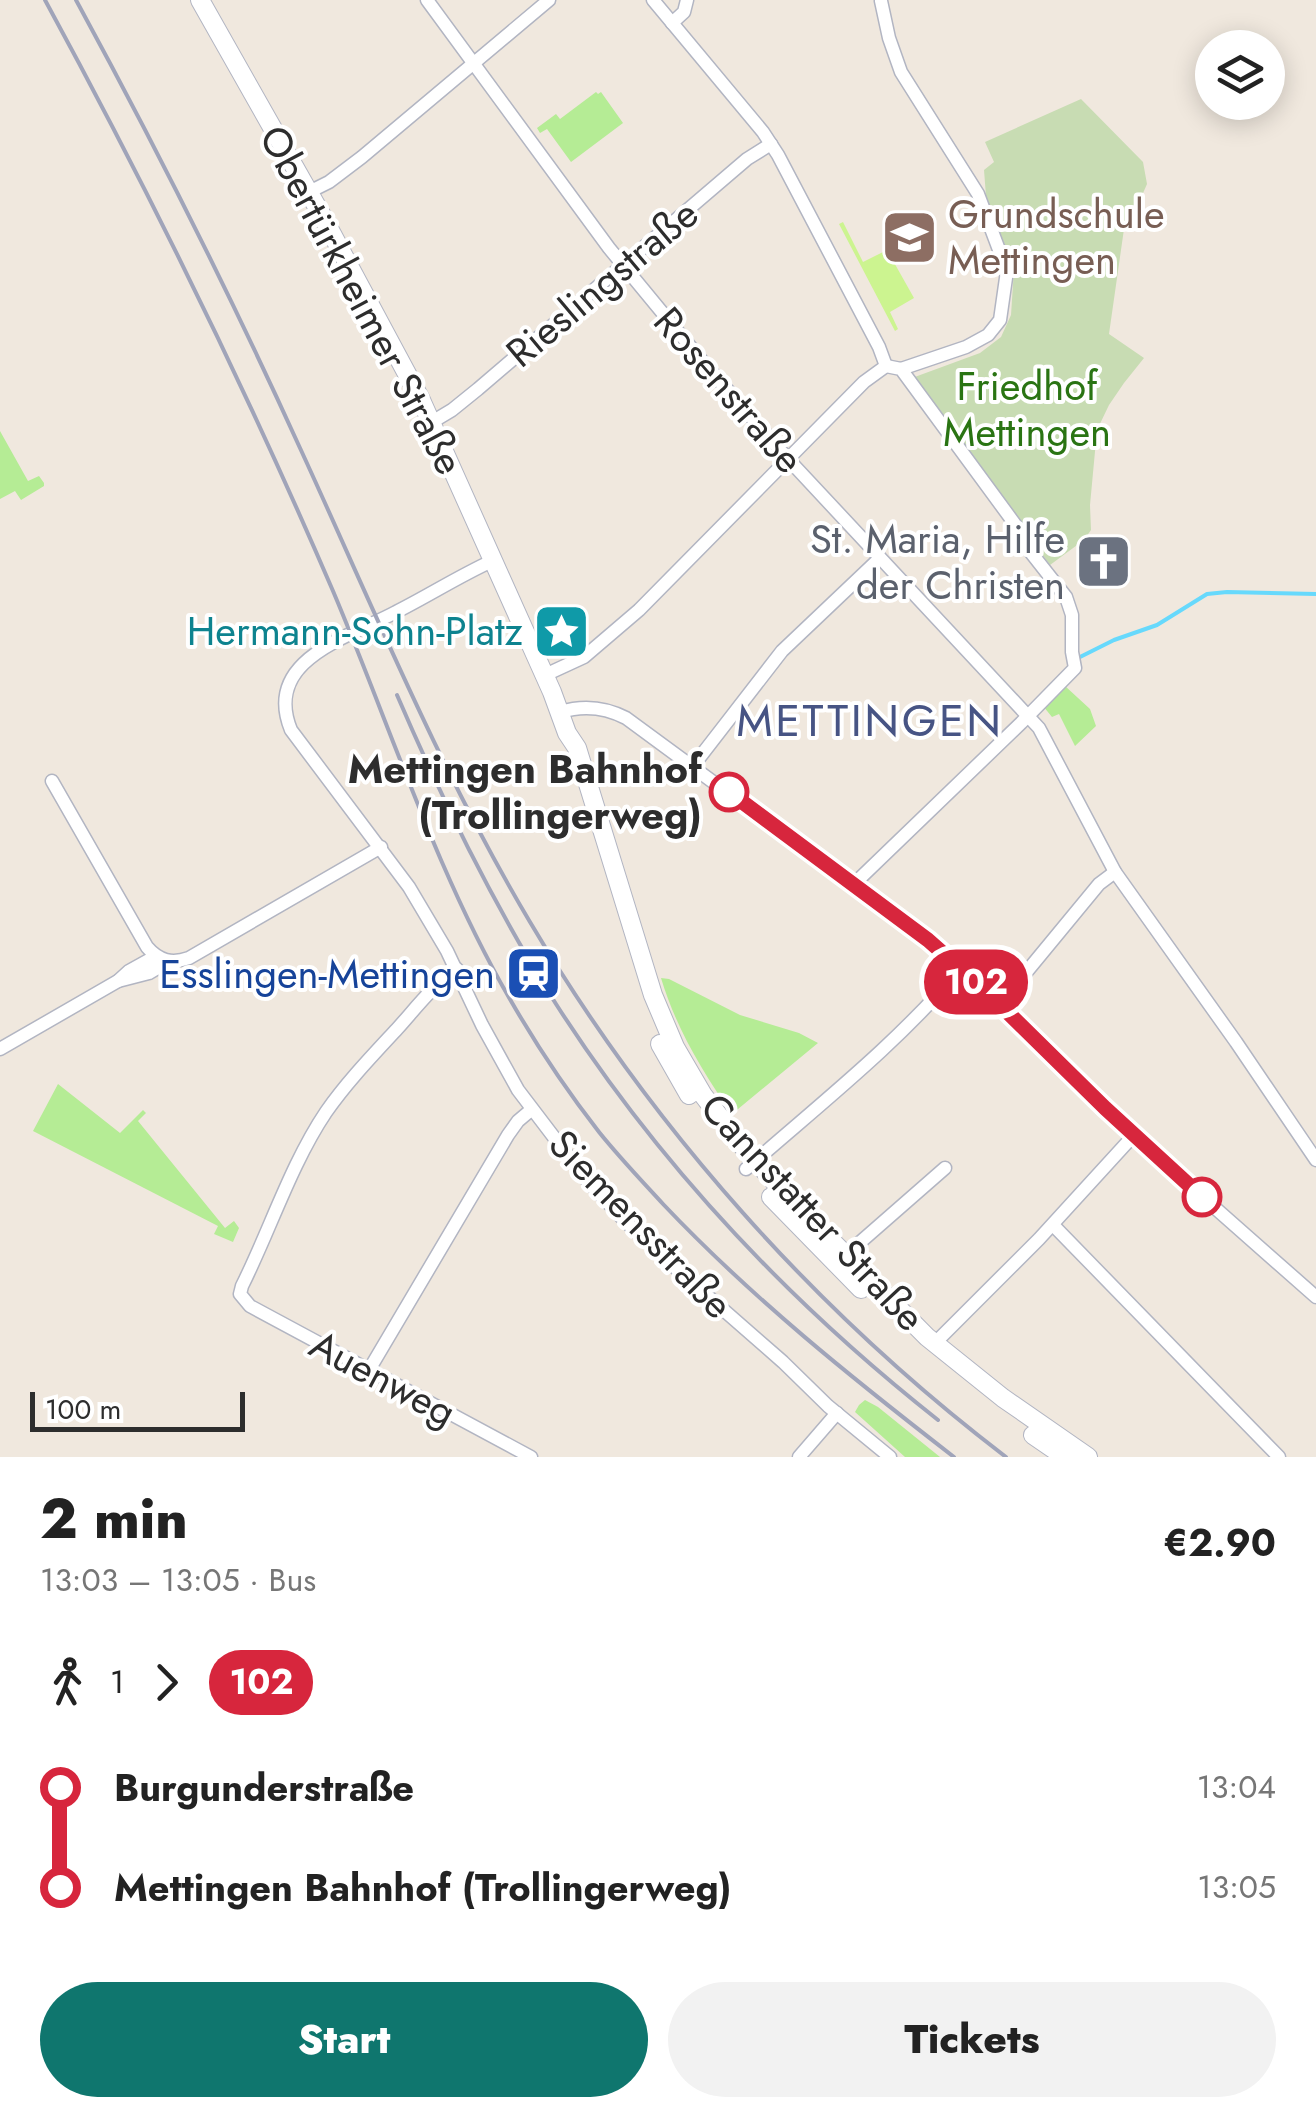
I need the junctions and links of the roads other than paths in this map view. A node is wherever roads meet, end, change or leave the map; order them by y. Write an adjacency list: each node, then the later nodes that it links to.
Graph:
1 (200, 0): 10 (main road, Obertürkheimer Straße)
2 (428, 0): 8 (street, Rosenstraße)
3 (549, 0): 8 (street)
4 (653, 0): 7 (street)
5 (687, 0): 7 (street)
6 (881, 1): 13 (street)
7 (672, 23): 9 (street)
8 (474, 63): 10 (street); 11 (street, Rosenstraße)
9 (771, 144): 11 (street, Rieslingstraße); 12 (street)
10 (308, 192): 14 (main road, Obertürkheimer Straße)
11 (622, 265): 14 (street, Rieslingstraße); 15 (street, Rosenstraße)
12 (886, 366): 13 (street); 15 (street)
13 (900, 369): 21 (street)
14 (432, 422): 17 (main road, Obertürkheimer Straße)
15 (788, 460): 16 (street, Rosenstraße); 19 (street)
16 (880, 558): 21 (street, Rosenstraße); 22 (street)
17 (492, 561): 18 (main road, Obertürkheimer Straße); 24 (street, Siemensstraße)
18 (513, 606): 19 (main road, Cannstatter Straße)
19 (544, 675): 20 (main road, Cannstatter Straße)
20 (560, 712): 22 (street); 35 (main road, Cannstatter Straße)
21 (1029, 716): 25 (street, Rosenstraße); 26 (street)
22 (693, 766): 26 (street)
23 (52, 781): 27 (street)
24 (381, 847): 27 (street); 29 (street, Siemensstraße)
25 (1115, 872): 30 (street); 34 (street, Rosenstraße)
26 (854, 884): 28 (street)
27 (162, 958): 31 (street)
28 (961, 968): 30 (street); 35 (street)
29 (457, 970): 32 (street, Siemensstraße); 41 (street, Auenweg)
30 (1000, 1004): 33 (street)
31 (0, 1049)
32 (532, 1110): 41 (street); 42 (street, Siemensstraße)
33 (1134, 1135): 37 (street); 39 (street)
34 (1316, 1160)
35 (751, 1165): 38 (main road, Cannstatter Straße)
36 (945, 1168): 38 (street)
37 (1052, 1224): 40 (street); 48 (street)
38 (840, 1260): 40 (main road, Cannstatter Straße); 46 (main road, Cannstatter Straße)
39 (1316, 1297)
40 (935, 1344): 47 (main road, Cannstatter Straße)
41 (369, 1370): 43 (street, Auenweg)
42 (837, 1413): 44 (street); 45 (street, Siemensstraße)
43 (531, 1457)
44 (800, 1457)
45 (890, 1457)
46 (1065, 1457)
47 (1088, 1457)
48 (1279, 1457)

